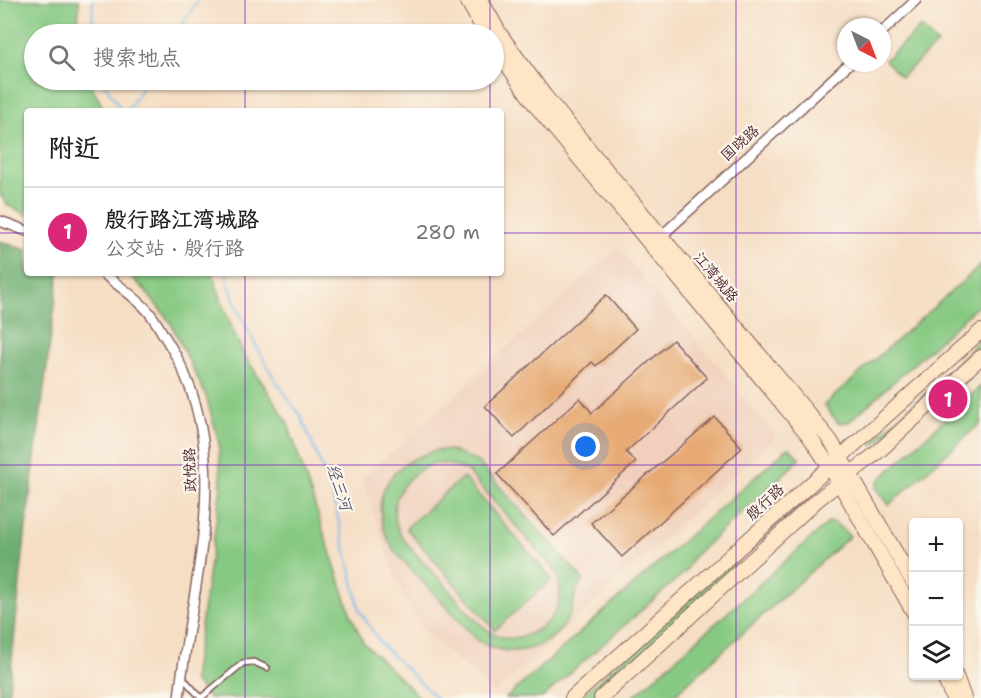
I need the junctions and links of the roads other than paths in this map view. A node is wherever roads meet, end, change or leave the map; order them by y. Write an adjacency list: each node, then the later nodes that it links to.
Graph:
1 (466, 0): 4 (street)
2 (481, 0): 5 (street, 江湾城路)
3 (916, 0): 6 (street)
4 (480, 24)
5 (496, 24)
6 (891, 24)
7 (504, 37): 12 (street, 江湾城路)
8 (504, 60): 12 (street, 江湾城路)
9 (840, 72): 12 (street, 国晓路)
10 (0, 221): 11 (street)
11 (24, 230)
12 (655, 241): 16 (street, 江湾城路)
13 (107, 276): 21 (street, 政悦路)
14 (981, 331): 16 (street, 殷行路)
15 (981, 357): 17 (street)
16 (836, 463): 17 (street, 江湾城路); 25 (street, 殷行路)
17 (846, 480): 18 (street, 江湾城路); 19 (street, 江湾城路); 26 (street)
18 (909, 576)
19 (909, 603)
20 (267, 668): 21 (lane)
21 (182, 677): 24 (street, 政悦路)
22 (946, 680): 27 (street)
23 (958, 680): 28 (street)
24 (179, 698)
25 (572, 698)
26 (601, 698)
27 (953, 698)
28 (964, 698)

